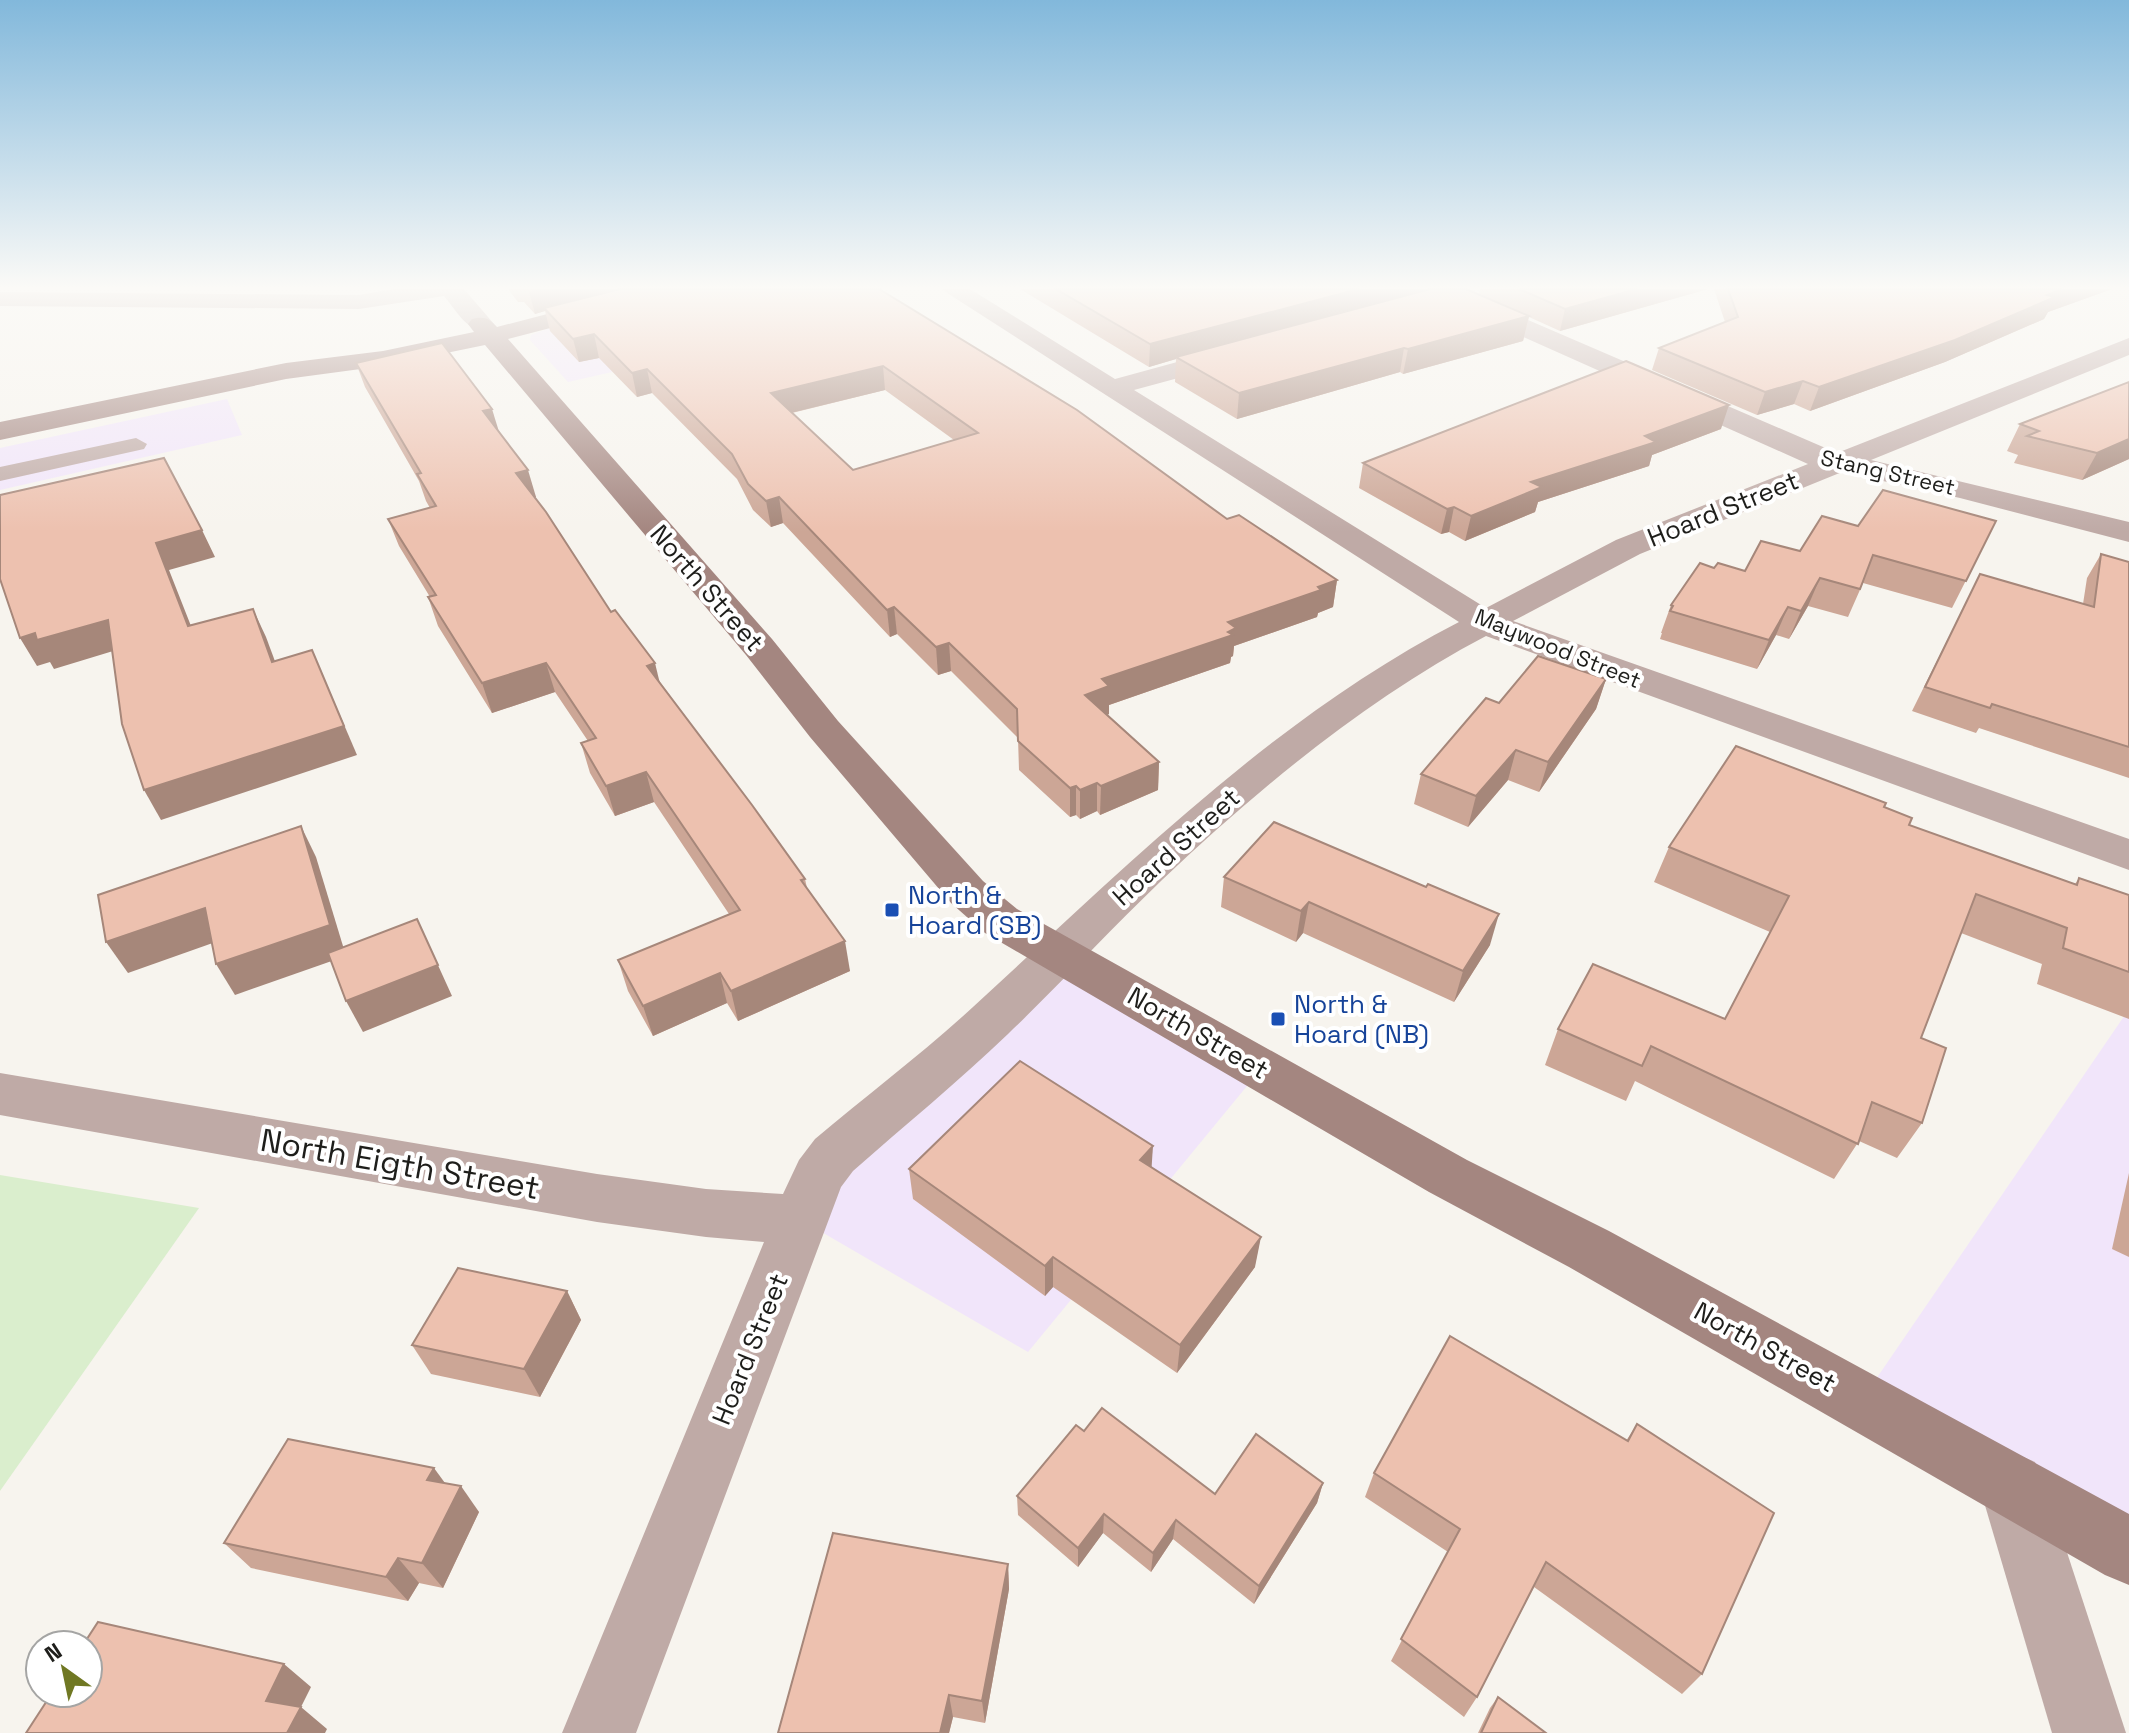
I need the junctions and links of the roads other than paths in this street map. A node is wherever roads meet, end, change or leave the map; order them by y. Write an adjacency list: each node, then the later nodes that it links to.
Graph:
1 (302, 370): 8 (street)
2 (521, 370): 15 (street, North Street)
3 (1082, 370): 7 (street, Maywood Street)
4 (1178, 370): 7 (street)
5 (1617, 370): 10 (street, Stang Street)
6 (2070, 370): 10 (street, Hoard Street)
7 (1111, 388): 13 (street, Maywood Street)
8 (0, 431)
9 (136, 444): 11 (lane)
10 (1835, 464): 12 (street, Stang Street); 13 (street, Hoard Street)
11 (0, 474)
12 (2129, 532)
13 (1484, 622): 14 (street, Maywood Street); 15 (street, Hoard Street)
14 (2129, 855)
15 (1059, 953): 17 (street, Hoard Street); 18 (street, North Street)
16 (0, 1094): 17 (street, North Eigth Street)
17 (801, 1220): 20 (street, Hoard Street)
18 (2012, 1485): 19 (street, North Street); 21 (street)
19 (2129, 1551)
20 (599, 1733)
21 (2089, 1733)

